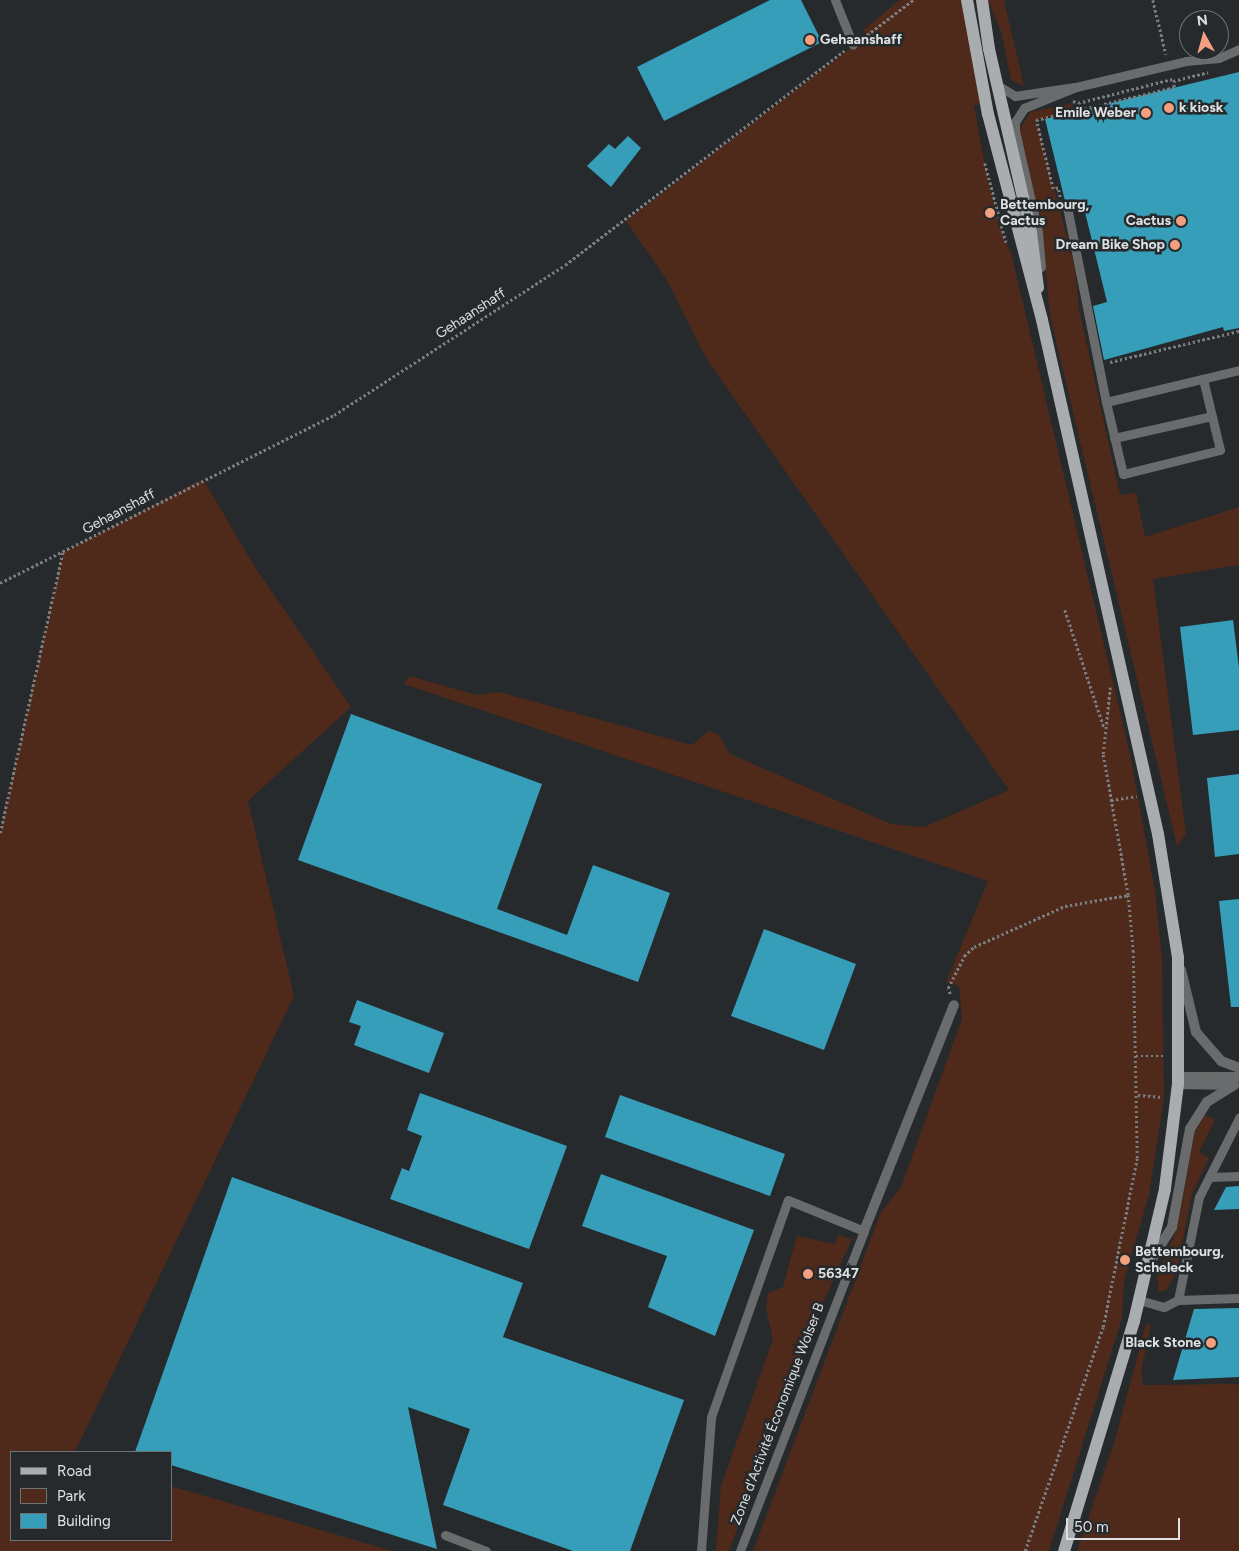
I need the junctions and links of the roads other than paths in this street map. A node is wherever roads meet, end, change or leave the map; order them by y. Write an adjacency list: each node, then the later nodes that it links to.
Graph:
1 (835, 0): 5 (lane)
2 (967, 0): 10 (main road)
3 (973, 0): 7 (main road)
4 (982, 0): 7 (main road)
5 (853, 45)
6 (1239, 49): 8 (lane)
7 (997, 86): 8 (lane); 10 (main road)
8 (1076, 88): 10 (lane)
9 (1066, 207): 13 (lane)
10 (1042, 320): 16 (main road)
11 (1239, 370): 12 (lane)
12 (1203, 379): 13 (lane); 14 (lane)
13 (1106, 402): 15 (lane)
14 (1212, 416): 15 (lane); 15 (lane)
15 (1114, 438)
16 (1178, 958): 18 (street); 19 (main road)
17 (954, 1005): 24 (street)
18 (1239, 1068)
19 (1178, 1081): 20 (street); 25 (main road)
20 (1237, 1083): 25 (street)
21 (1239, 1118): 23 (lane)
22 (1239, 1176): 23 (lane)
23 (1209, 1177): 28 (lane)
24 (864, 1231): 31 (lane); 32 (lane, Zone d'Activité Économique Wolser B)
25 (1148, 1265): 27 (main road)
26 (1239, 1298): 28 (lane)
27 (1140, 1300): 28 (lane); 33 (main road)
28 (1178, 1300)
29 (445, 1535): 30 (lane)
30 (486, 1551)
31 (701, 1551)
32 (740, 1551)
33 (1064, 1551)

